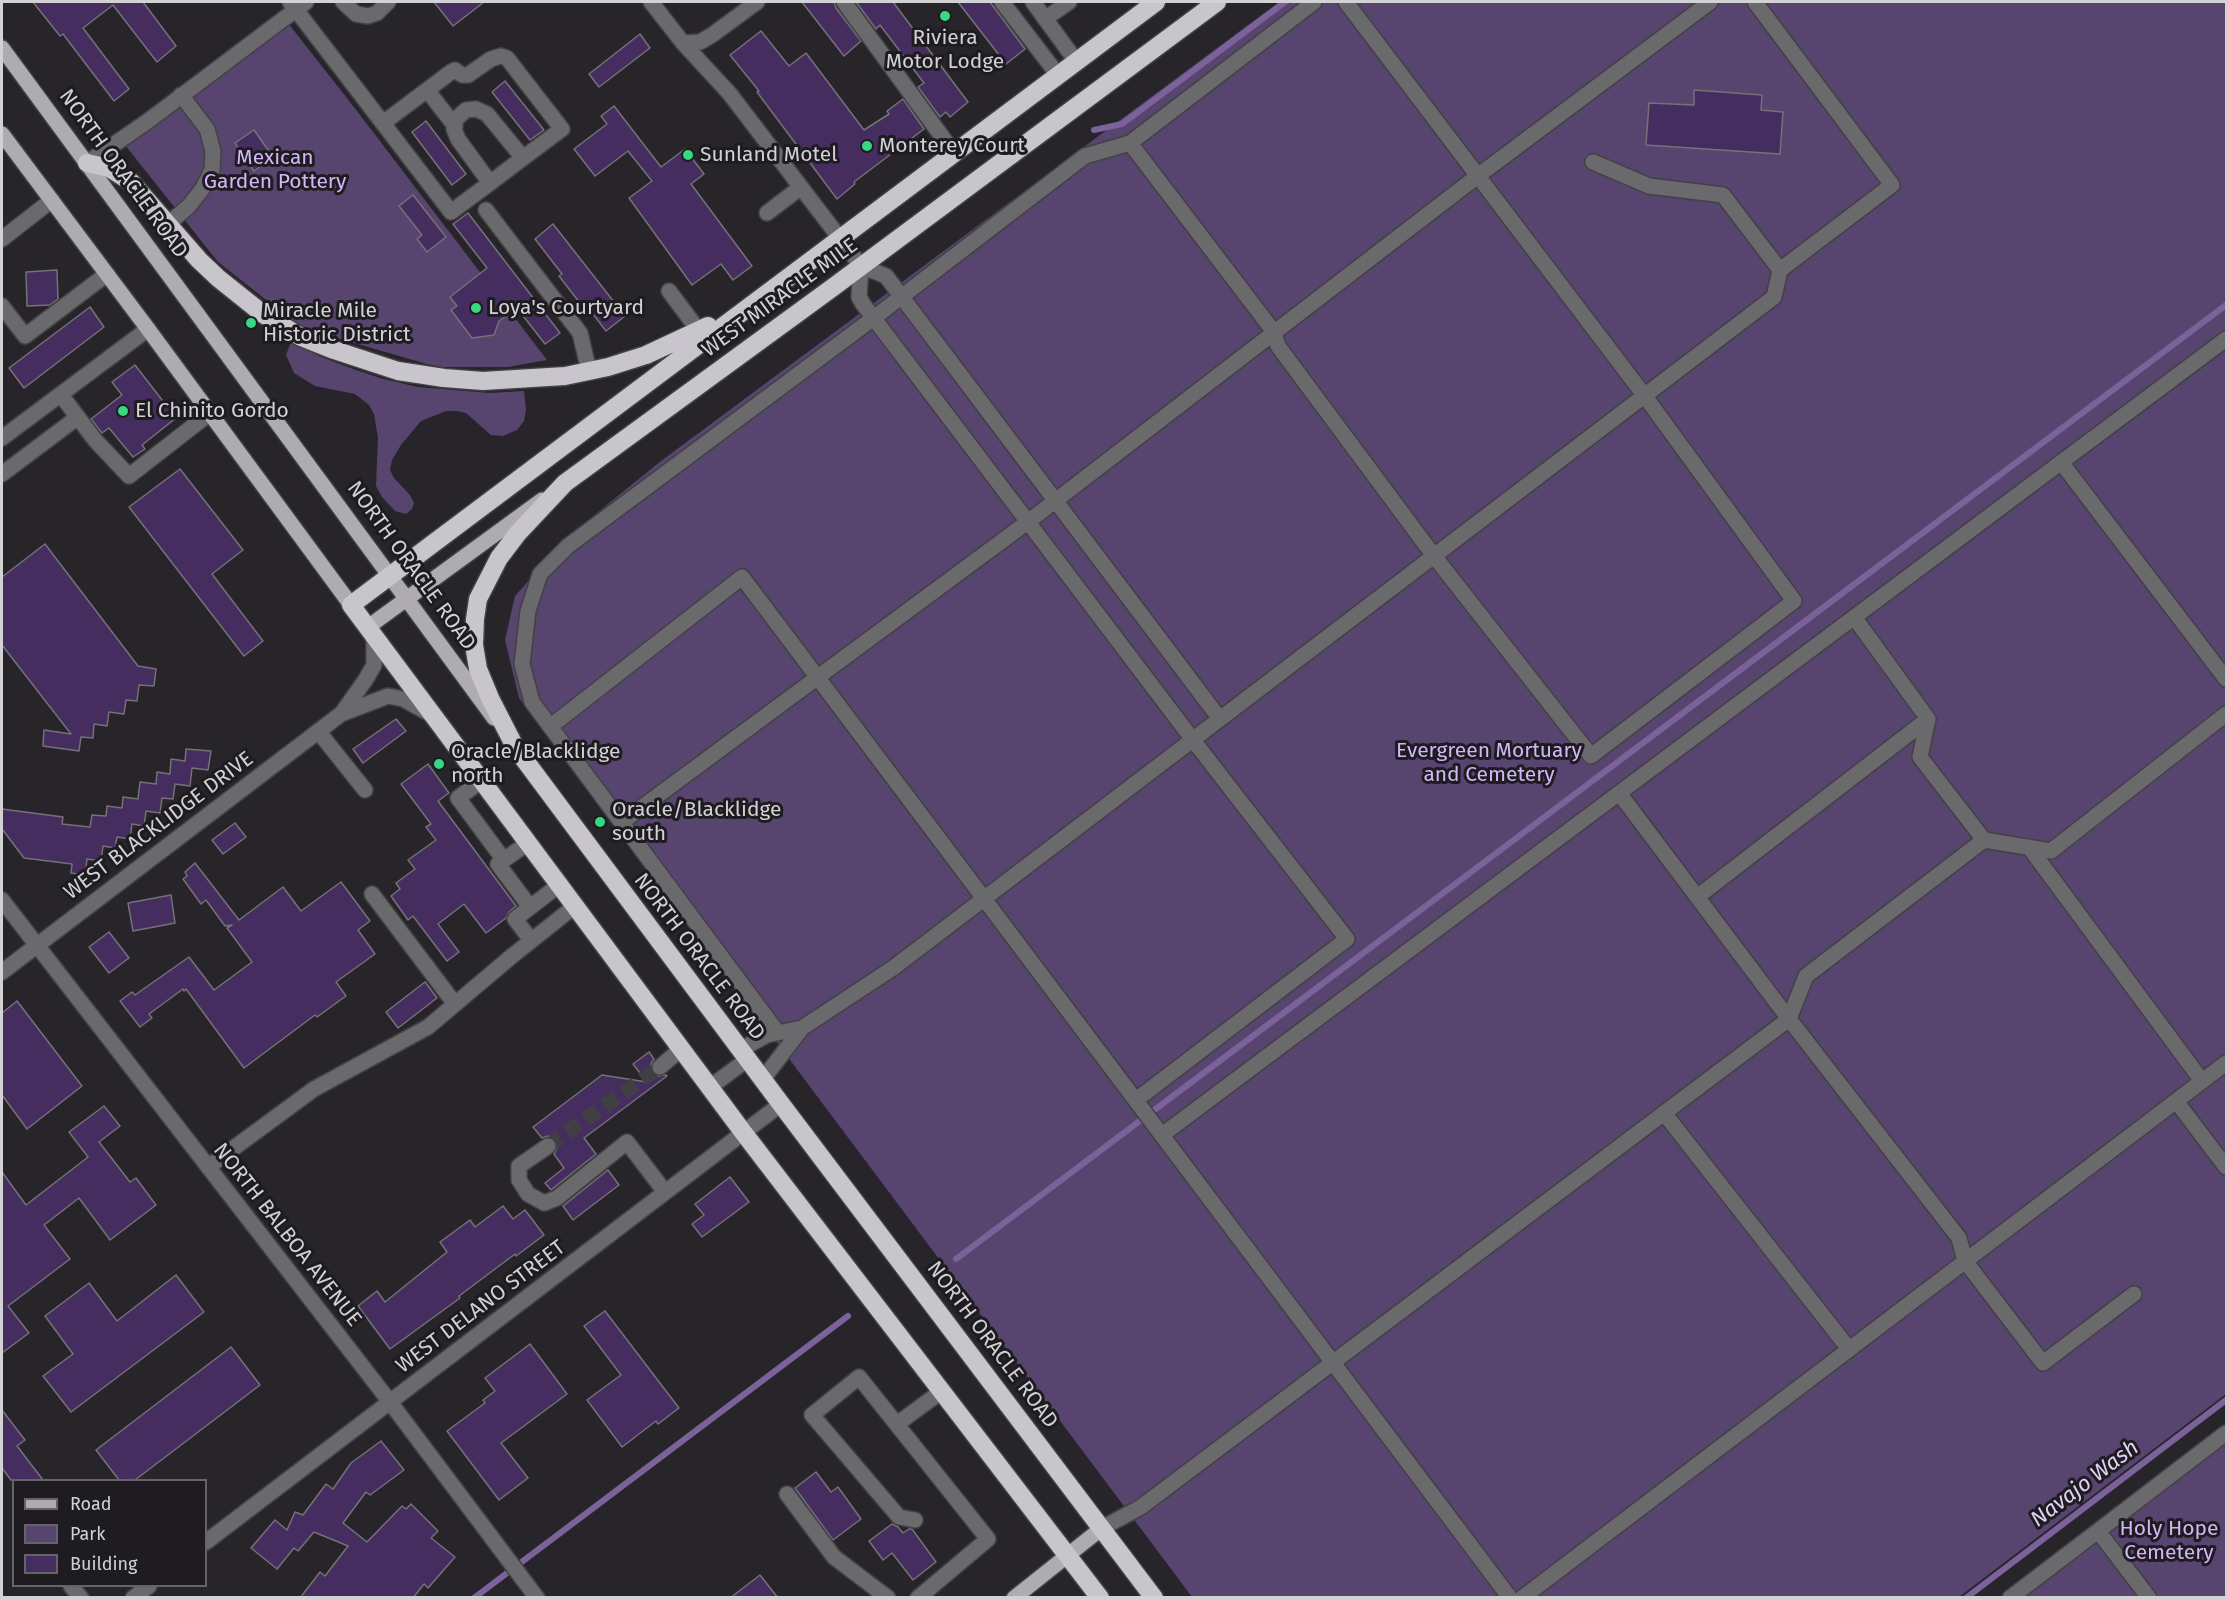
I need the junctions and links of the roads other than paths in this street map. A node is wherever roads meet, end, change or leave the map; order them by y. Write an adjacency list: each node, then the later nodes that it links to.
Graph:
1 (343, 2): 2 (street)
2 (388, 2)
3 (651, 2): 17 (street)
4 (757, 2): 17 (street)
5 (844, 2): 27 (street)
6 (1002, 2): 20 (street)
7 (1033, 2): 16 (street)
8 (1069, 2): 16 (street)
9 (1156, 2): 19 (highway, WEST MIRACLE MILE)
10 (1217, 2): 40 (highway, WEST MIRACLE MILE)
11 (1314, 2): 26 (street)
12 (1346, 2): 31 (street)
13 (1710, 2): 31 (street)
14 (1755, 2): 41 (street)
15 (297, 4): 22 (street); 23 (street)
16 (1045, 19): 19 (street)
17 (683, 43): 33 (street)
18 (2, 48): 30 (main road, NORTH ORACLE ROAD)
19 (1076, 61): 20 (highway, WEST MIRACLE MILE)
20 (1058, 75): 27 (highway, WEST MIRACLE MILE)
21 (427, 90): 23 (street); 24 (street); 28 (street)
22 (181, 95): 30 (street); 37 (street)
23 (383, 123): 32 (street)
24 (455, 126): 28 (street); 32 (street)
25 (2, 134): 34 (main road)
26 (1130, 143): 44 (street); 50 (street)
27 (954, 153): 38 (highway, WEST MIRACLE MILE)
28 (523, 158): 32 (street)
29 (1593, 162): 41 (street)
30 (87, 163): 37 (highway); 64 (main road, NORTH ORACLE ROAD)
31 (1479, 175): 50 (street); 54 (street)
32 (489, 183)
33 (801, 187): 36 (street); 38 (street)
34 (52, 200): 39 (street); 42 (main road)
35 (486, 210): 52 (street)
36 (767, 213)
37 (168, 224): 52 (highway)
38 (840, 238): 40 (street); 45 (highway, WEST MIRACLE MILE)
39 (2, 239)
40 (861, 266): 44 (street); 47 (street); 60 (highway, WEST MIRACLE MILE)
41 (1780, 270): 54 (street)
42 (107, 274): 46 (street); 48 (main road)
43 (669, 291): 49 (street)
44 (902, 297): 47 (street); 61 (street)
45 (755, 302): 49 (highway); 64 (highway, WEST MIRACLE MILE)
46 (2, 306)
47 (875, 317): 62 (street); 76 (street)
48 (148, 328): 53 (street); 55 (main road)
49 (699, 331): 52 (highway)
50 (1274, 332): 61 (street); 63 (street)
51 (2226, 339): 58 (street)
52 (589, 371)
53 (61, 395): 56 (street); 57 (street)
54 (1644, 395): 63 (street); 63 (street)
55 (210, 413): 56 (street); 66 (main road)
56 (78, 417): 59 (street)
57 (2, 438)
58 (2061, 462): 67 (street); 70 (street)
59 (2, 474)
60 (565, 483): 65 (main road, WEST MIRACLE MILE); 79 (highway)
61 (1055, 500): 62 (street); 74 (street)
62 (1029, 521): 69 (street); 78 (street)
63 (1434, 556): 74 (street)
64 (390, 576): 65 (main road, NORTH ORACLE ROAD); 66 (highway, WEST MIRACLE MILE)
65 (407, 599): 68 (main road, WEST MIRACLE MILE); 79 (main road, NORTH ORACLE ROAD)
66 (351, 605): 68 (highway)
67 (1854, 617): 75 (street); 82 (street)
68 (371, 632): 71 (street); 73 (highway)
69 (818, 677): 76 (street); 83 (street); 91 (street)
70 (2226, 679)
71 (341, 714): 73 (street); 77 (street, WEST BLACKLIDGE DRIVE)
72 (2226, 714): 86 (street)
73 (435, 717): 80 (highway)
74 (1220, 719): 78 (street)
75 (1928, 719): 84 (street); 90 (street)
76 (551, 726): 83 (street)
77 (318, 731): 81 (street); 96 (street, WEST BLACKLIDGE DRIVE)
78 (1193, 740): 91 (street); 109 (street)
79 (515, 747): 103 (highway, NORTH ORACLE ROAD)
80 (482, 780): 85 (highway); 87 (street)
81 (365, 790)
82 (1619, 794): 90 (street); 114 (street)
83 (622, 822): 101 (street)
84 (1983, 840): 86 (street); 99 (street)
85 (528, 843): 87 (street); 88 (highway)
86 (2029, 847): 107 (street)
87 (504, 860): 94 (street)
88 (559, 885): 93 (highway); 94 (street)
89 (372, 894): 98 (street)
90 (1697, 897): 99 (street)
91 (985, 898): 100 (street); 109 (street)
92 (2, 900): 96 (street, NORTH BALBOA AVENUE)
93 (575, 906): 95 (street); 102 (highway)
94 (530, 907): 95 (street)
95 (531, 940): 98 (street)
96 (36, 945): 97 (street, WEST BLACKLIDGE DRIVE); 116 (street, NORTH BALBOA AVENUE)
97 (2, 972)
98 (455, 1004): 116 (street)
99 (1789, 1019): 112 (street); 119 (street)
100 (802, 1028): 101 (street); 106 (street)
101 (778, 1033): 103 (street)
102 (681, 1049): 105 (street); 108 (highway)
103 (744, 1054): 106 (highway, NORTH ORACLE ROAD); 108 (street)
104 (2226, 1063): 107 (street)
105 (660, 1066)
106 (763, 1079): 111 (highway, NORTH ORACLE ROAD)
107 (2202, 1081): 110 (street)
108 (710, 1088): 113 (highway)
109 (1136, 1100): 114 (street)
110 (2176, 1101): 117 (street); 119 (street)
111 (781, 1104): 113 (street, WEST DELANO STREET); 129 (highway, NORTH ORACLE ROAD)
112 (1664, 1113): 121 (street); 122 (street)
113 (743, 1132): 118 (street, WEST DELANO STREET); 123 (highway)
114 (1162, 1136): 122 (street)
115 (548, 1146): 118 (street)
116 (208, 1167): 124 (street, NORTH BALBOA AVENUE)
117 (2226, 1167)
118 (665, 1192): 124 (street, WEST DELANO STREET)
119 (1965, 1261): 120 (street); 121 (street)
120 (2134, 1294)
121 (1849, 1349): 142 (street)
122 (1334, 1362): 129 (street); 141 (street)
123 (942, 1391): 125 (street); 132 (highway)
124 (390, 1402): 131 (street, WEST DELANO STREET); 135 (street, NORTH BALBOA AVENUE)
125 (897, 1424): 128 (street); 137 (street)
126 (2226, 1433): 130 (street)
127 (787, 1494): 136 (street)
128 (915, 1521)
129 (1102, 1528): 132 (main road); 140 (highway, NORTH ORACLE ROAD)
130 (2098, 1531): 143 (street); 144 (street)
131 (207, 1541)
132 (1068, 1555): 138 (main road); 139 (highway)
133 (148, 1587): 134 (street)
134 (134, 1598)
135 (537, 1598)
136 (888, 1598)
137 (918, 1598)
138 (1014, 1598)
139 (1100, 1598)
140 (1154, 1598)
141 (1510, 1598)
142 (1522, 1598)
143 (2010, 1598)
144 (2149, 1598)

